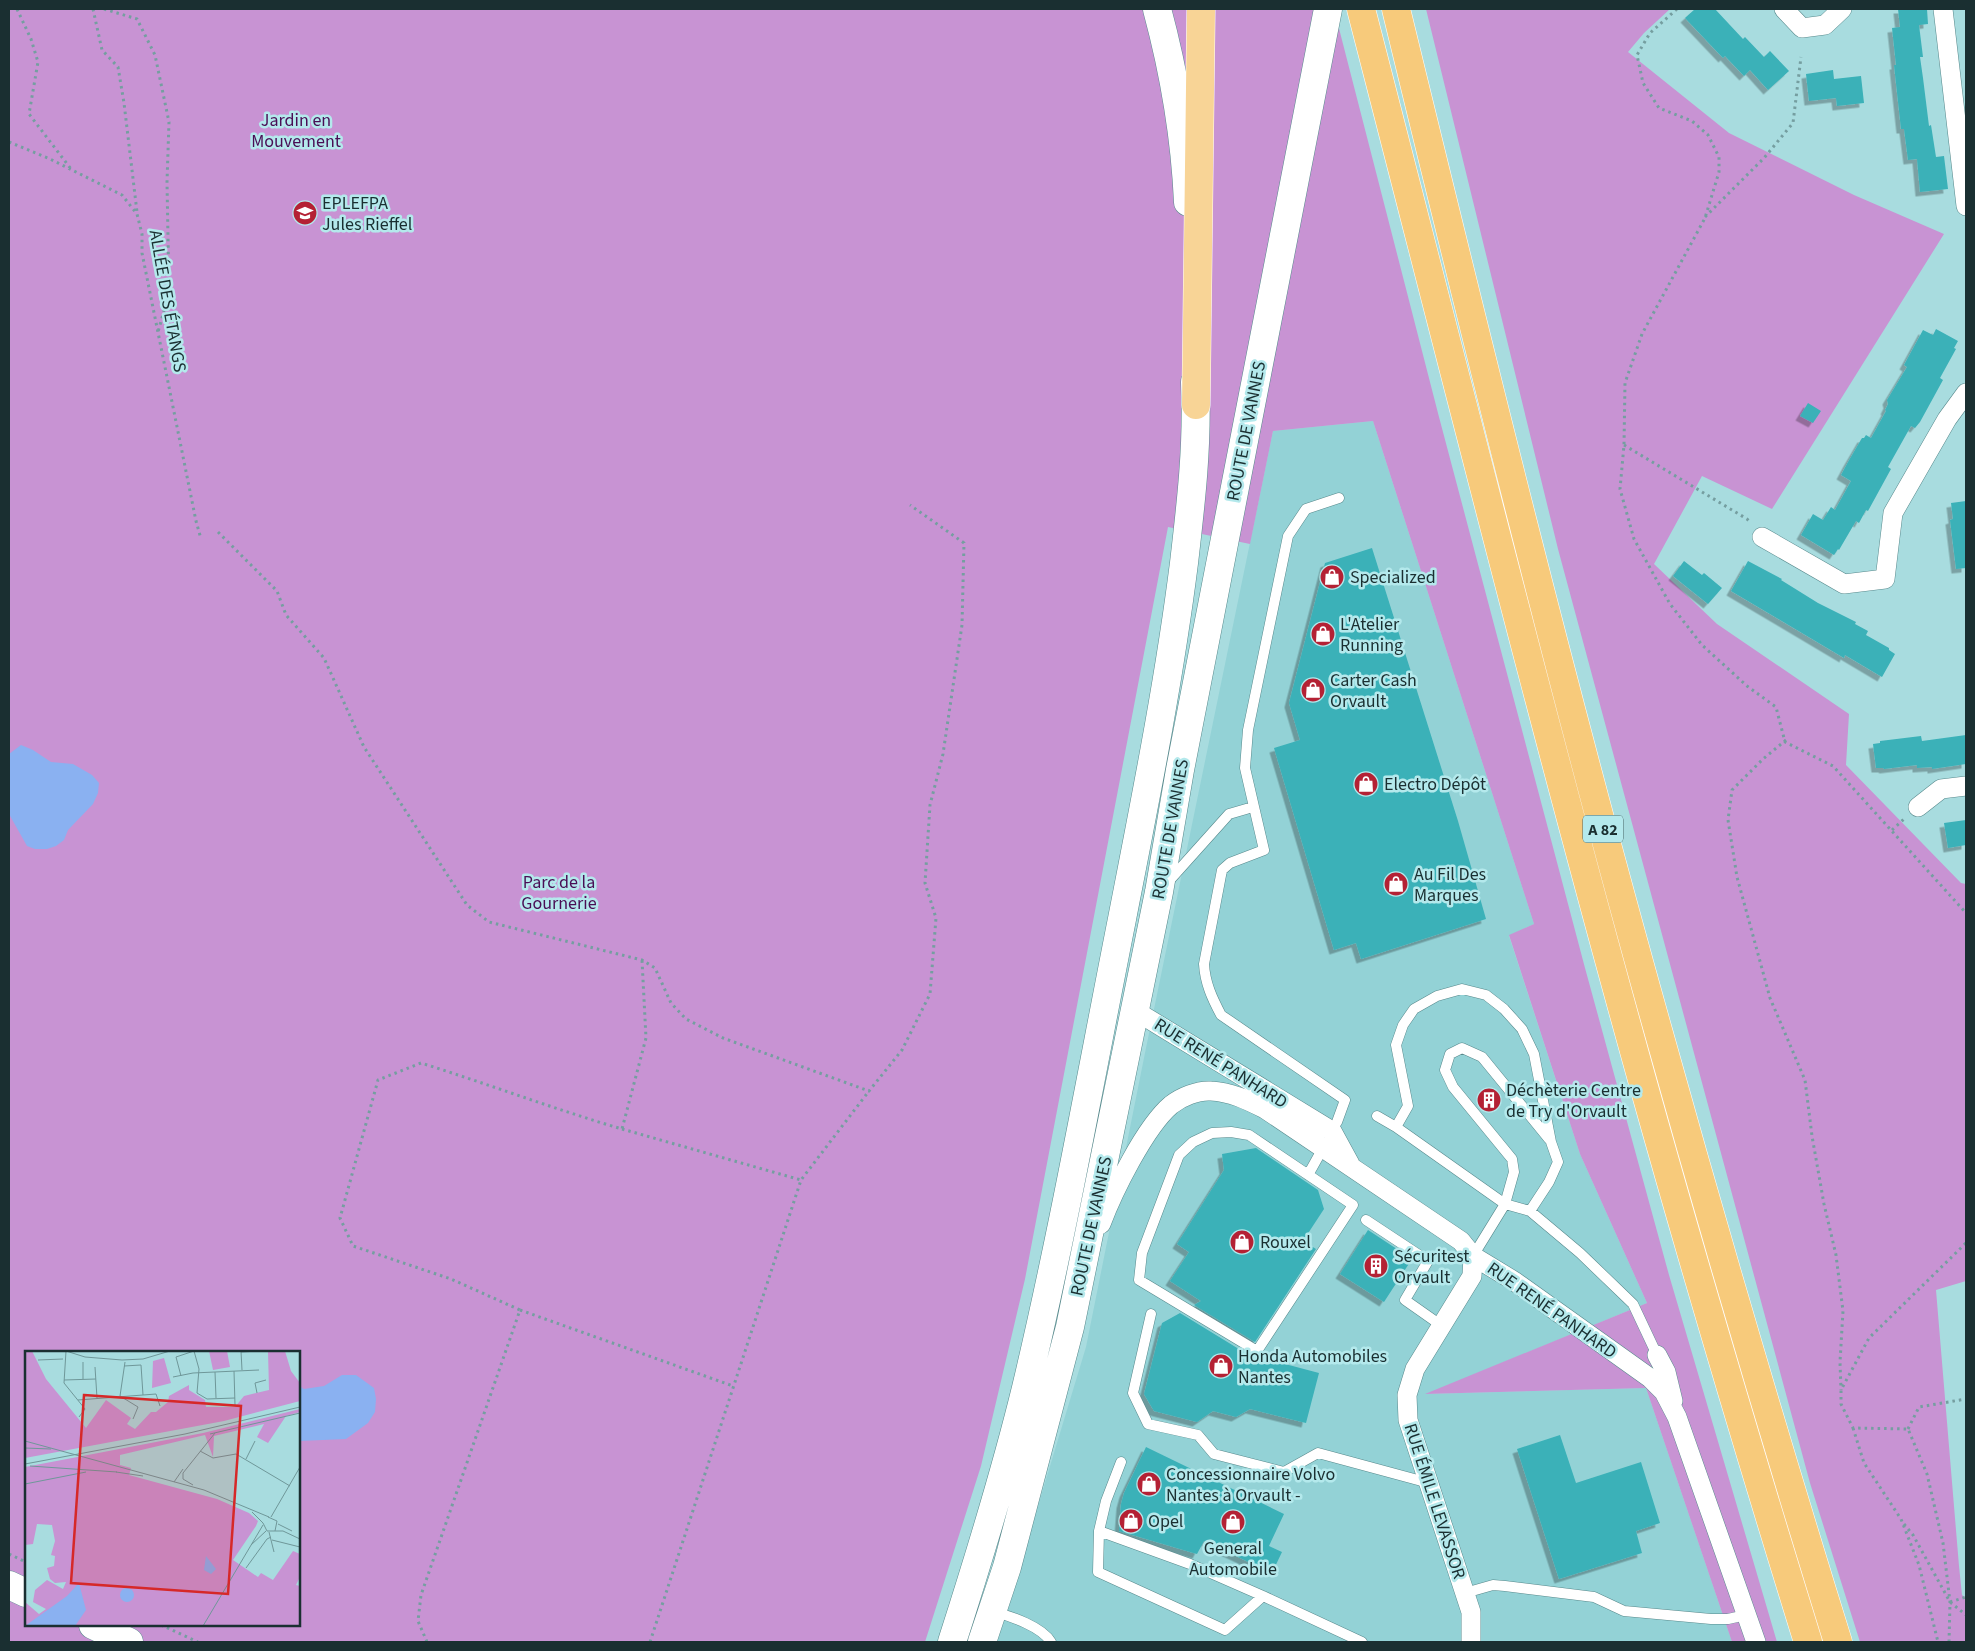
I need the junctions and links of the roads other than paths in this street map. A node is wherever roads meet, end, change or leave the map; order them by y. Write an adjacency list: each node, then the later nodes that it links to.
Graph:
1 (1157, 9): 12 (main road, ROUTE DE VANNES)
2 (1201, 9): 12 (highway)
3 (1328, 9): 18 (main road, ROUTE DE VANNES)
4 (1396, 9): 54 (highway, A 82)
5 (1784, 9): 6 (street)
6 (1842, 9)
7 (1943, 9): 9 (street)
8 (1363, 15): 53 (highway, A 82)
9 (1962, 138): 10 (street)
10 (1966, 206)
11 (1966, 393): 14 (street)
12 (1196, 405): 47 (main road, ROUTE DE VANNES)
13 (1338, 498): 16 (lane)
14 (1762, 537)
15 (1966, 786): 17 (street)
16 (1253, 807): 18 (lane); 21 (lane)
17 (1918, 808)
18 (1159, 892): 19 (main road, ROUTE DE VANNES)
19 (1134, 1010): 21 (street, RUE RENÉ PANHARD); 31 (main road, ROUTE DE VANNES)
20 (1377, 1116): 22 (lane)
21 (1335, 1127): 24 (street); 25 (street, RUE RENÉ PANHARD)
22 (1396, 1127): 23 (lane); 27 (lane)
23 (1551, 1142): 27 (lane); 28 (lane)
24 (1323, 1148): 25 (street, RUE RENÉ PANHARD); 26 (lane); 31 (street, RUE RENÉ PANHARD)
25 (1352, 1167): 30 (street, RUE RENÉ PANHARD)
26 (1308, 1175): 26 (lane)
27 (1506, 1204): 28 (lane); 30 (lane)
28 (1530, 1211): 34 (lane)
29 (1366, 1220): 33 (lane)
30 (1473, 1256): 33 (street, RUE ÉMILE LEVASSOR); 35 (street, RUE RENÉ PANHARD)
31 (1081, 1276): 43 (main road, ROUTE DE VANNES)
32 (1151, 1314): 37 (lane)
33 (1442, 1326): 37 (street, RUE ÉMILE LEVASSOR)
34 (1657, 1355): 35 (street, RUE RENÉ PANHARD)
35 (1674, 1407): 44 (street, RUE RENÉ PANHARD)
36 (1121, 1462): 38 (lane)
37 (1429, 1483): 41 (street, RUE ÉMILE LEVASSOR)
38 (1099, 1531): 42 (lane); 42 (lane)
39 (9, 1585): 40 (main road)
40 (25, 1593)
41 (1465, 1593): 44 (lane); 51 (street, RUE ÉMILE LEVASSOR)
42 (1263, 1596): 50 (lane)
43 (993, 1611): 48 (main road, ROUTE DE VANNES); 49 (lane)
44 (1746, 1615): 52 (street, RUE RENÉ PANHARD)
45 (95, 1626): 46 (main road)
46 (129, 1642)
47 (952, 1642)
48 (982, 1642)
49 (1051, 1642)
50 (1362, 1642)
51 (1471, 1642)
52 (1756, 1642)
53 (1808, 1642)
54 (1838, 1642)

